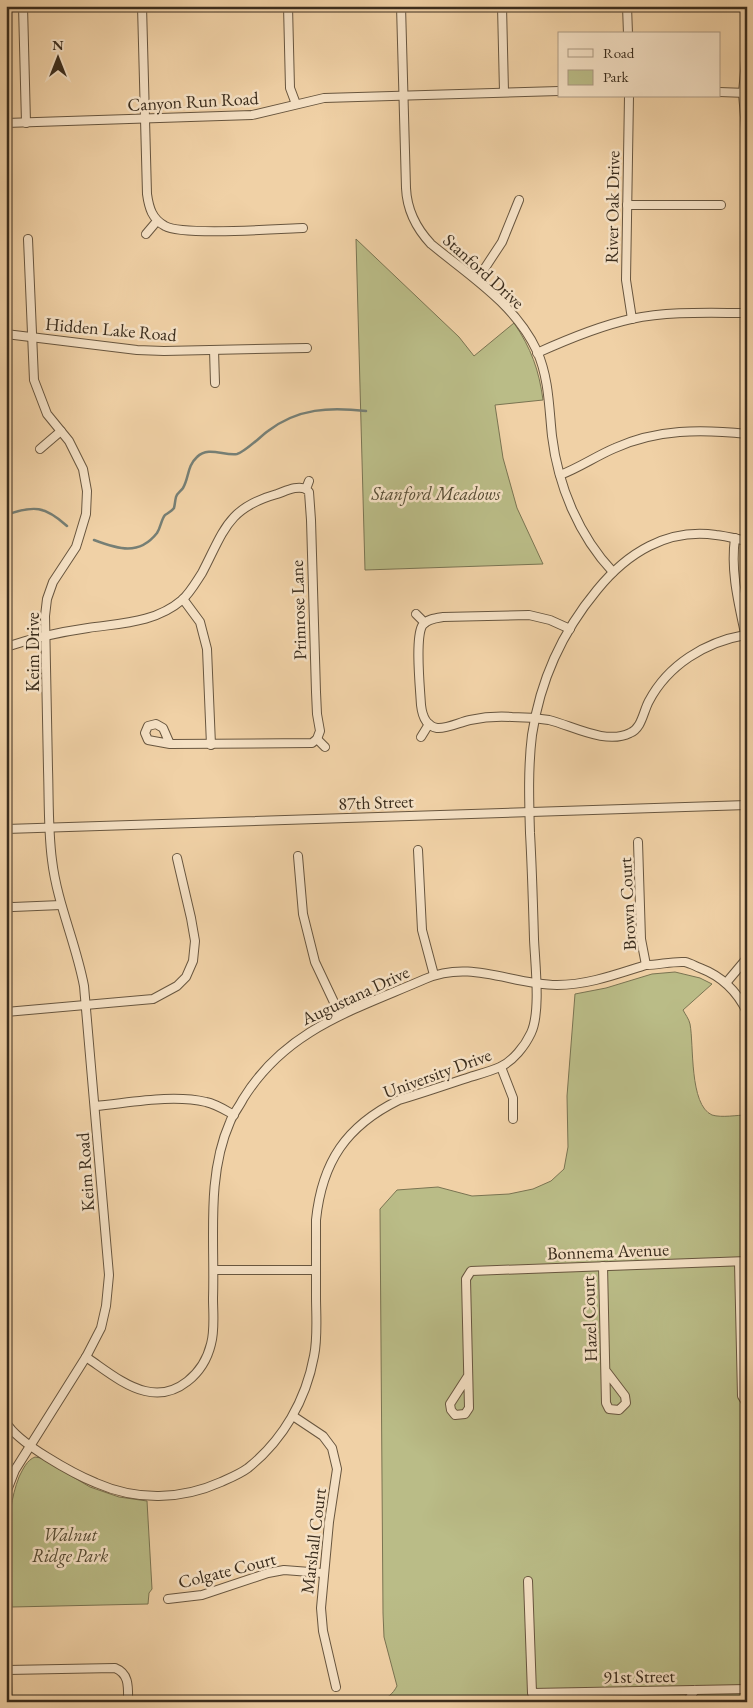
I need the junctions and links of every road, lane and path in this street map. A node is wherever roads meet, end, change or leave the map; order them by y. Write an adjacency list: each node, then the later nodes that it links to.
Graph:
1 (23, 6): 17 (street)
2 (142, 6): 16 (street)
3 (288, 6): 15 (street)
4 (401, 6): 13 (street, Stanford Drive)
5 (502, 6): 9 (street)
6 (627, 6): 7 (street)
7 (628, 32)
8 (747, 49): 12 (street)
9 (504, 92): 10 (street, Canyon Run Road); 13 (street, Canyon Run Road)
10 (558, 92)
11 (720, 92): 12 (street)
12 (745, 93): 19 (street)
13 (404, 95): 15 (street, Canyon Run Road); 27 (street, Stanford Drive)
14 (629, 98): 21 (street, River Oak Drive)
15 (296, 104): 16 (street, Canyon Run Road)
16 (145, 119): 17 (street, Canyon Run Road); 23 (street)
17 (26, 123): 18 (street, Canyon Run Road)
18 (6, 124)
19 (747, 141)
20 (519, 200): 27 (street)
21 (627, 205): 22 (street); 29 (street, River Oak Drive)
22 (722, 205)
23 (157, 221): 24 (street); 25 (street)
24 (303, 228)
25 (146, 234)
26 (28, 240): 31 (street, Keim Drive)
27 (477, 280): 34 (street, Stanford Drive)
28 (747, 313): 29 (street)
29 (632, 319): 34 (street)
30 (6, 334): 31 (street, Hidden Lake Road)
31 (31, 338): 33 (street, Hidden Lake Road); 36 (street, Keim Drive)
32 (307, 348): 33 (street, Hidden Lake Road)
33 (214, 350): 35 (street)
34 (537, 352): 39 (street, Stanford Drive)
35 (215, 383)
36 (61, 431): 38 (street); 49 (street, Keim Drive)
37 (747, 434): 39 (street)
38 (40, 448)
39 (560, 475): 44 (street, Stanford Drive)
40 (309, 481): 41 (street)
41 (306, 489): 45 (street); 55 (street, Primrose Lane)
42 (735, 538): 43 (street, University Drive); 44 (street, University Drive); 50 (street)
43 (747, 541)
44 (613, 572): 48 (street, University Drive)
45 (183, 599): 49 (street); 57 (street)
46 (416, 614): 47 (street)
47 (425, 623): 48 (street); 53 (street)
48 (570, 629): 52 (street, University Drive)
49 (45, 636): 51 (street); 61 (street, Keim Drive)
50 (746, 639): 52 (street)
51 (6, 646)
52 (536, 719): 53 (street); 60 (street, University Drive)
53 (429, 724): 54 (street)
54 (421, 737)
55 (317, 739): 57 (street); 58 (street)
56 (170, 744): 57 (street)
57 (211, 744)
58 (325, 747)
59 (747, 805): 60 (street, 87th Street)
60 (530, 812): 61 (street, 87th Street); 73 (street, University Drive)
61 (50, 828): 62 (street, 87th Street); 68 (street, Keim Road)
62 (6, 829)
63 (638, 842): 70 (street, Brown Court)
64 (418, 850): 71 (street)
65 (298, 856): 77 (street)
66 (177, 858): 74 (street)
67 (6, 905): 68 (street)
68 (61, 905): 74 (street, Keim Road)
69 (747, 958): 72 (street)
70 (646, 965): 72 (street, Augustana Drive); 73 (street, Augustana Drive)
71 (434, 975): 73 (street, Augustana Drive); 77 (street, Augustana Drive)
72 (726, 983): 76 (street)
73 (535, 984): 78 (street, University Drive)
74 (86, 1006): 75 (street); 79 (street, Keim Road)
75 (6, 1012)
76 (747, 1012)
77 (340, 1015): 80 (street, Augustana Drive)
78 (501, 1067): 81 (street); 85 (street, University Drive)
79 (94, 1106): 80 (street); 86 (street, Keim Road)
80 (234, 1115): 84 (street, Augustana Drive)
81 (513, 1119)
82 (743, 1262): 83 (street, Bonnema Avenue); 88 (street)
83 (603, 1266): 87 (street, Hazel Court); 89 (street, Bonnema Avenue)
84 (214, 1270): 85 (street); 86 (street, Augustana Drive)
85 (316, 1270): 91 (street, University Drive)
86 (86, 1357): 93 (street, Keim Road)
87 (606, 1371): 87 (street, Hazel Court)
88 (744, 1375): 90 (street)
89 (468, 1376): 89 (street)
90 (747, 1404)
91 (293, 1416): 93 (street, University Drive); 95 (street, Marshall Court)
92 (6, 1422): 93 (street, University Drive)
93 (30, 1445): 94 (street, Keim Road)
94 (6, 1493)
95 (323, 1573): 97 (street, Colgate Court); 100 (street, Marshall Court)
96 (528, 1581): 102 (street, 91st Street)
97 (168, 1599)
98 (6, 1642): 99 (street)
99 (7, 1670): 103 (street); 104 (street)
100 (336, 1687)
101 (747, 1689): 102 (street, 91st Street)
102 (695, 1690): 105 (street)
103 (8, 1702)
104 (128, 1702)
105 (687, 1702)

